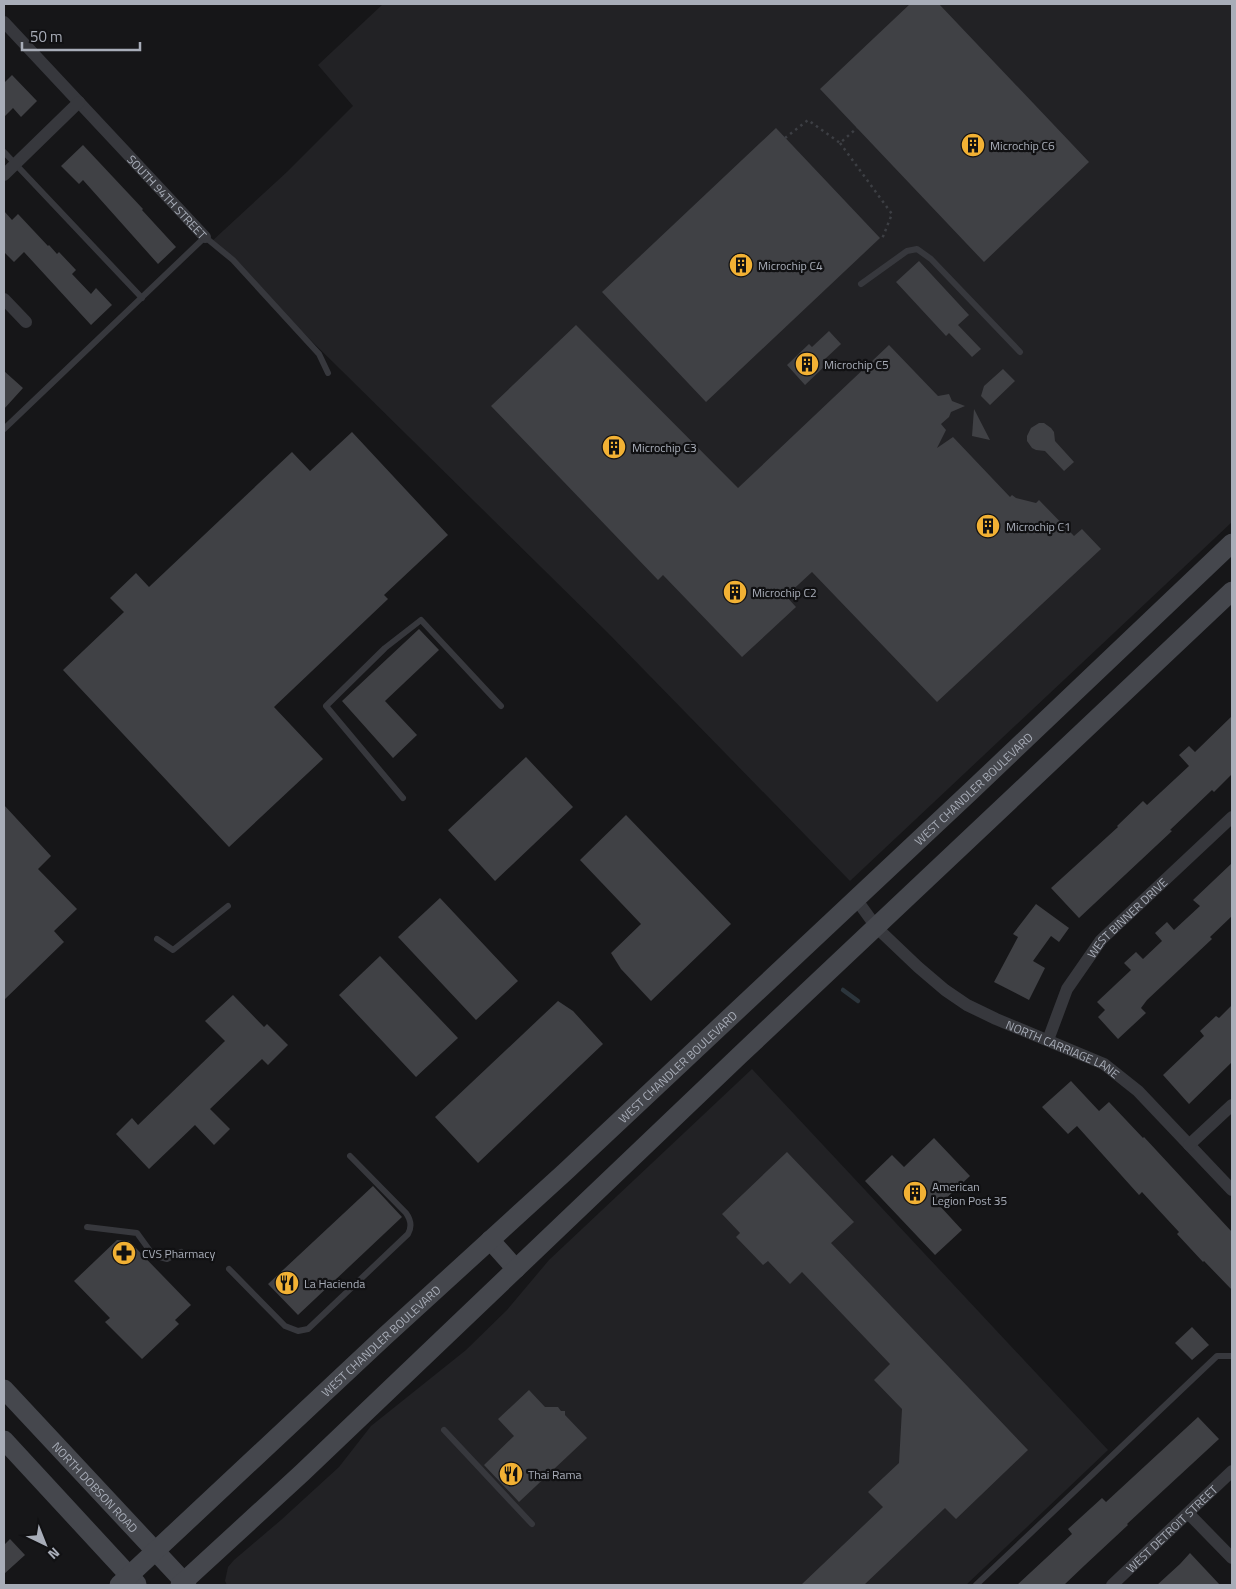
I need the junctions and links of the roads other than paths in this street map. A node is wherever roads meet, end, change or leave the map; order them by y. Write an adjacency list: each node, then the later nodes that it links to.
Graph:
1 (4, 22): 2 (street, SOUTH 94TH STREET)
2 (79, 102): 4 (street); 6 (street, SOUTH 94TH STREET)
3 (4, 152): 4 (lane)
4 (15, 164): 5 (street); 8 (lane)
5 (4, 175)
6 (205, 237): 8 (lane); 12 (lane, SOUTH 94TH STREET)
7 (861, 284): 11 (lane)
8 (142, 298): 13 (lane)
9 (4, 299): 10 (street)
10 (26, 322)
11 (1020, 352)
12 (328, 373)
13 (4, 429)
14 (1232, 543): 19 (main road, WEST CHANDLER BOULEVARD)
15 (1232, 591): 21 (main road)
16 (501, 706): 17 (lane)
17 (403, 798)
18 (1232, 817): 23 (street, WEST BINNER DRIVE)
19 (856, 900): 21 (street, NORTH CARRIAGE LANE); 29 (main road, WEST CHANDLER BOULEVARD)
20 (228, 906): 22 (lane)
21 (877, 928): 23 (street, NORTH CARRIAGE LANE); 32 (main road)
22 (157, 939)
23 (1048, 1040): 25 (street, NORTH CARRIAGE LANE)
24 (1232, 1106): 25 (street)
25 (1189, 1145): 27 (street, NORTH CARRIAGE LANE)
26 (350, 1156): 31 (lane)
27 (1232, 1190)
28 (87, 1226): 30 (lane)
29 (490, 1240): 32 (main road); 40 (main road, WEST CHANDLER BOULEVARD)
30 (181, 1252)
31 (229, 1268)
32 (516, 1269): 43 (main road)
33 (1232, 1356): 44 (lane)
34 (4, 1389): 40 (main road, NORTH DOBSON ROAD)
35 (444, 1430): 39 (lane)
36 (4, 1440): 42 (main road)
37 (1232, 1472): 38 (street, WEST DETROIT STREET)
38 (1188, 1513): 41 (street); 45 (street, WEST DETROIT STREET)
39 (532, 1524)
40 (156, 1551): 42 (main road, WEST CHANDLER BOULEVARD); 43 (main road, NORTH DOBSON ROAD)
41 (1232, 1558)
42 (129, 1582)
43 (184, 1584)
44 (976, 1585)
45 (1112, 1585)

